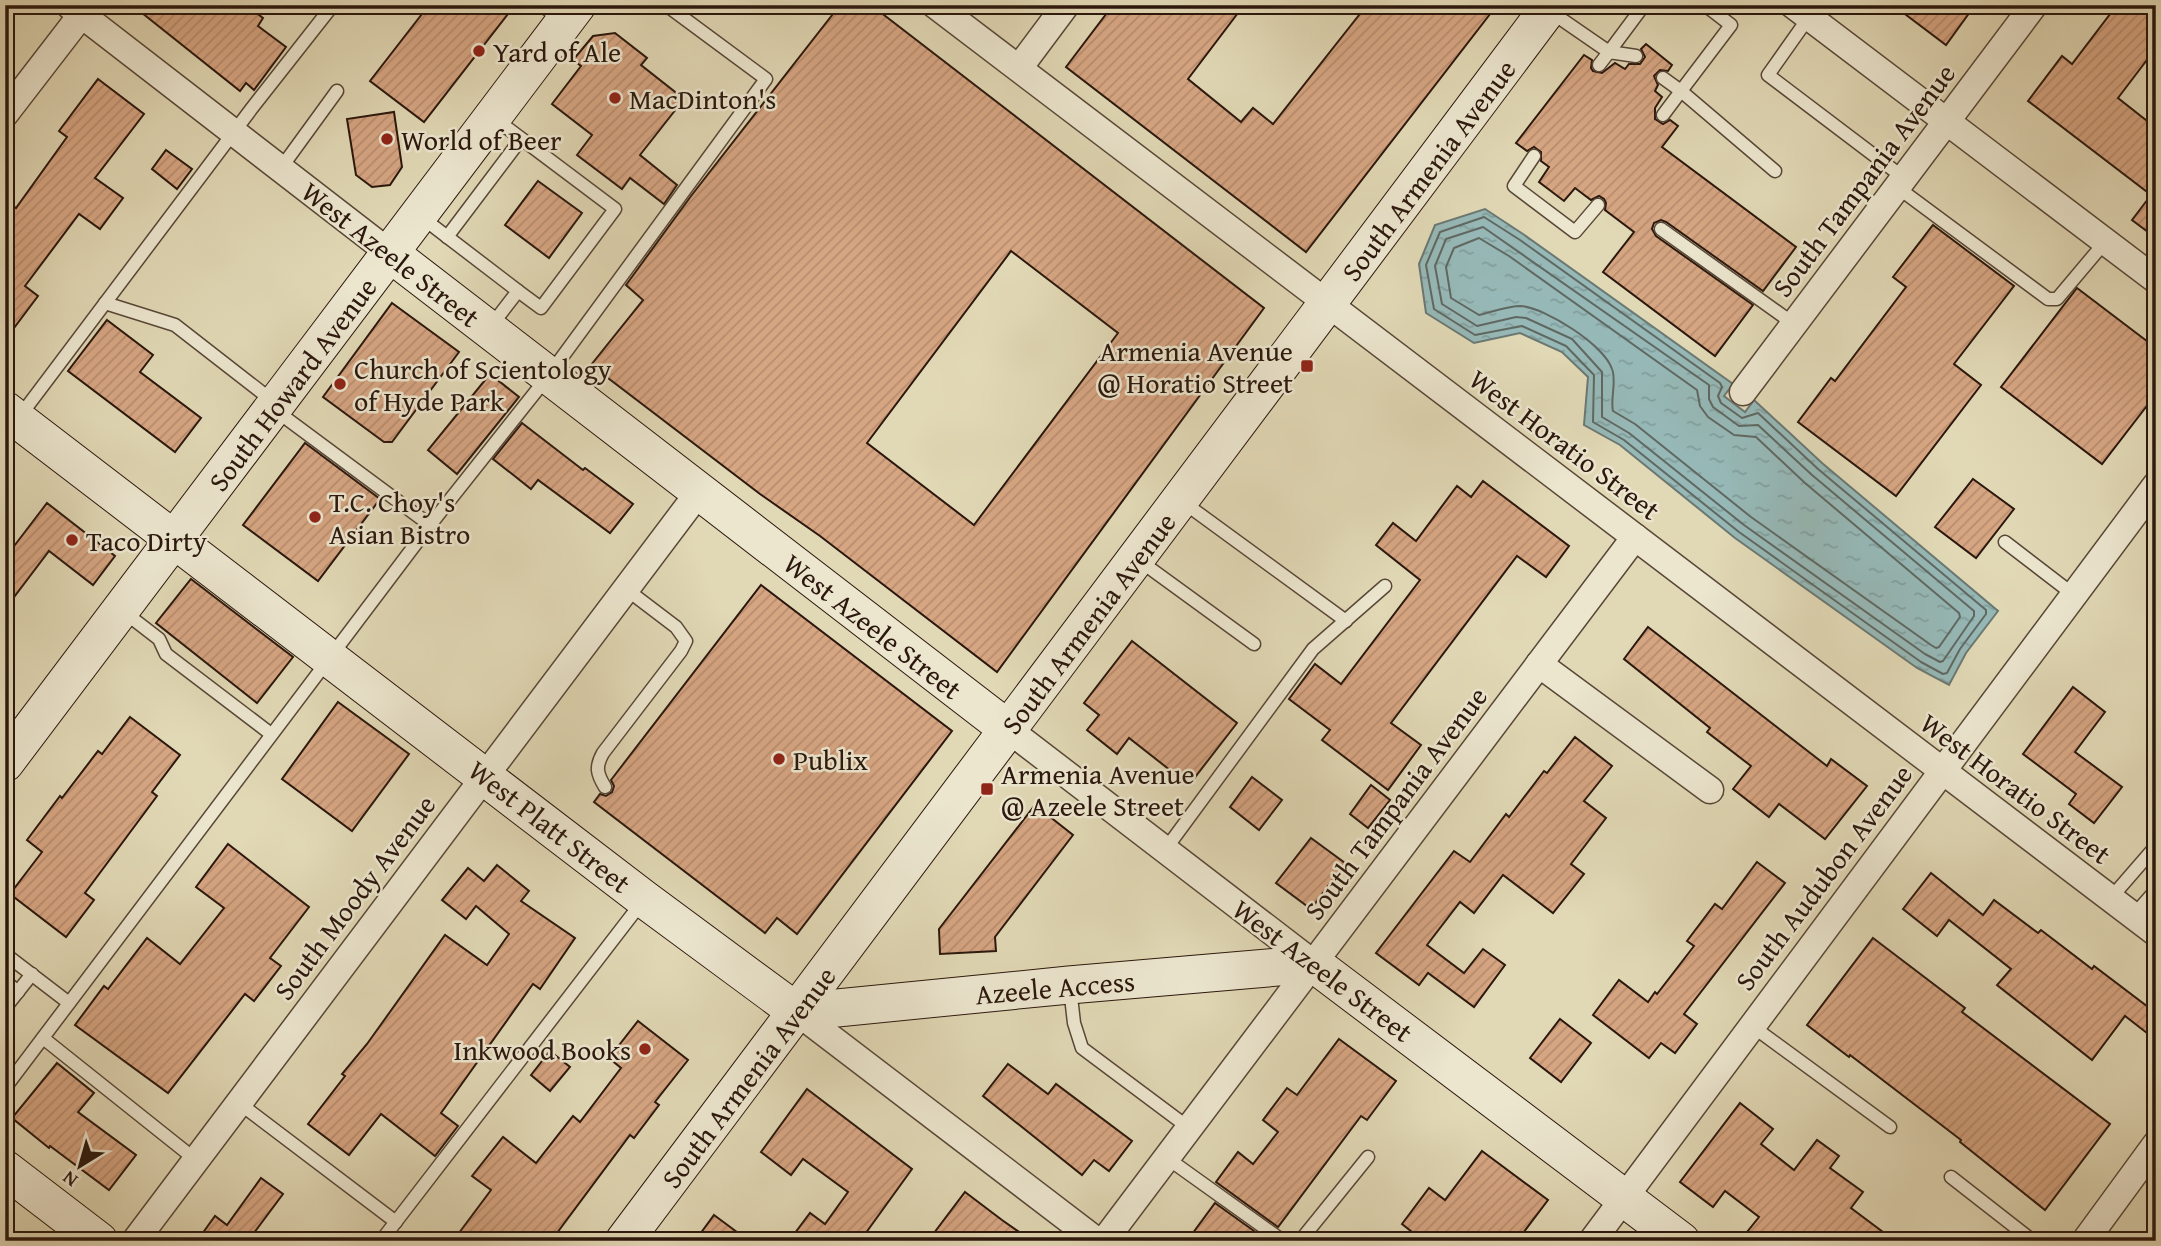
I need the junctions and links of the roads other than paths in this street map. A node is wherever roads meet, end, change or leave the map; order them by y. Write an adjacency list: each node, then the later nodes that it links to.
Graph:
1 (333, 5): 23 (lane)
2 (666, 5): 39 (lane)
3 (935, 5): 15 (street, West Horatio Street)
4 (1066, 5): 15 (street)
5 (1644, 5): 12 (lane)
6 (1705, 5): 18 (lane)
7 (2034, 5): 21 (street, South Tampania Avenue)
8 (80, 8): 19 (street); 23 (street, West Azeele Street)
9 (1550, 8): 12 (lane); 36 (main road, South Armenia Avenue)
10 (561, 11): 22 (main road, South Howard Avenue)
11 (1801, 11): 21 (street); 27 (lane)
12 (1609, 52): 13 (lane); 14 (lane)
13 (1636, 56)
14 (1599, 65)
15 (1019, 68): 36 (street, West Horatio Street)
16 (1663, 78): 18 (lane)
17 (337, 91): 25 (lane)
18 (1681, 91): 20 (lane); 26 (lane)
19 (5, 114)
20 (1663, 115)
21 (1946, 121): 27 (street, South Tampania Avenue); 31 (street)
22 (507, 128): 29 (main road, South Howard Avenue); 34 (lane)
23 (234, 132): 25 (street, West Azeele Street); 35 (lane)
24 (1534, 156): 28 (lane)
25 (281, 169): 32 (street, West Azeele Street)
26 (1775, 171)
27 (1901, 182): 31 (lane); 37 (street, South Tampania Avenue)
28 (1598, 205)
29 (433, 226): 32 (main road, South Howard Avenue); 34 (lane)
30 (1661, 229): 37 (lane)
31 (2105, 242): 33 (street)
32 (391, 254): 38 (main road, West Azeele Street); 41 (main road, South Howard Avenue)
33 (2156, 280)
34 (518, 291): 38 (lane)
35 (105, 303): 41 (lane); 42 (lane)
36 (1328, 303): 45 (main road, South Armenia Avenue); 47 (street, West Horatio Street)
37 (1794, 324): 40 (street, South Tampania Avenue)
38 (489, 329): 39 (main road, West Azeele Street)
39 (549, 375): 44 (main road, West Azeele Street); 46 (lane)
40 (1743, 392)
41 (275, 406): 46 (lane); 48 (main road, South Howard Avenue)
42 (9, 422): 48 (main road, West Platt Street)
43 (2156, 485): 53 (street, South Audubon Avenue)
44 (699, 492): 52 (street, South Moody Avenue); 59 (main road, West Azeele Street)
45 (1180, 500): 50 (main road, South Armenia Avenue); 55 (lane)
46 (430, 524): 57 (lane)
47 (1635, 537): 58 (street, South Tampania Avenue); 62 (street, West Horatio Street)
48 (174, 539): 54 (main road, South Howard Avenue); 57 (main road, West Platt Street)
49 (2005, 542): 53 (lane)
50 (1136, 559): 56 (lane); 59 (main road, South Armenia Avenue)
51 (1385, 586): 55 (lane)
52 (626, 589): 63 (street, South Moody Avenue); 64 (lane)
53 (2074, 595): 62 (street, South Audubon Avenue)
54 (121, 610): 60 (lane); 61 (main road, South Howard Avenue)
55 (1346, 621): 67 (lane)
56 (1254, 644)
57 (330, 657): 60 (lane); 63 (main road, West Platt Street)
58 (1539, 664): 65 (street); 74 (street, South Tampania Avenue)
59 (1009, 730): 67 (street, West Azeele Street); 81 (main road, South Armenia Avenue)
60 (271, 734): 79 (lane)
61 (5, 762)
62 (1942, 771): 70 (street, West Horatio Street); 82 (street, South Audubon Avenue)
63 (485, 776): 69 (main road, West Platt Street); 85 (street, South Moody Avenue)
64 (606, 787)
65 (1710, 790)
66 (2156, 846): 70 (lane)
67 (1165, 850): 74 (street, West Azeele Street)
68 (2156, 890): 71 (lane)
69 (644, 898): 81 (main road, West Platt Street); 95 (lane)
70 (2110, 899): 71 (street, West Horatio Street)
71 (2133, 916): 72 (street, West Horatio Street)
72 (2156, 933)
73 (5, 954): 75 (lane)
74 (1314, 964): 77 (main road, Azeele Access); 87 (street, South Tampania Avenue); 94 (main road, West Azeele Street)
75 (32, 974): 78 (lane); 79 (lane)
76 (5, 981): 78 (lane)
77 (1069, 985): 81 (main road, Azeele Access); 87 (lane)
78 (18, 992): 80 (lane)
79 (69, 1003): 83 (lane)
80 (5, 1008)
81 (797, 1012): 99 (main road, South Armenia Avenue); 100 (street, West Platt Street)
82 (1752, 1026): 86 (lane); 94 (street, South Audubon Avenue)
83 (43, 1038): 84 (lane); 91 (lane)
84 (5, 1088)
85 (239, 1103): 91 (street, South Moody Avenue); 95 (lane)
86 (1890, 1127)
87 (1189, 1128): 90 (street, South Tampania Avenue)
88 (2156, 1144): 107 (street)
89 (1368, 1157): 103 (lane)
90 (1167, 1158): 101 (street, South Tampania Avenue); 102 (lane)
91 (196, 1160): 97 (street, South Moody Avenue)
92 (5, 1169): 96 (main road)
93 (1951, 1177): 106 (lane)
94 (1624, 1197): 104 (street, South Audubon Avenue); 105 (main road, West Azeele Street)
95 (396, 1222): 98 (lane)
96 (99, 1241)
97 (135, 1241)
98 (381, 1241)
99 (624, 1241)
100 (1097, 1241)
101 (1104, 1241)
102 (1283, 1241)
103 (1300, 1241)
104 (1592, 1241)
105 (1681, 1241)
106 (2033, 1241)
107 (2085, 1241)

